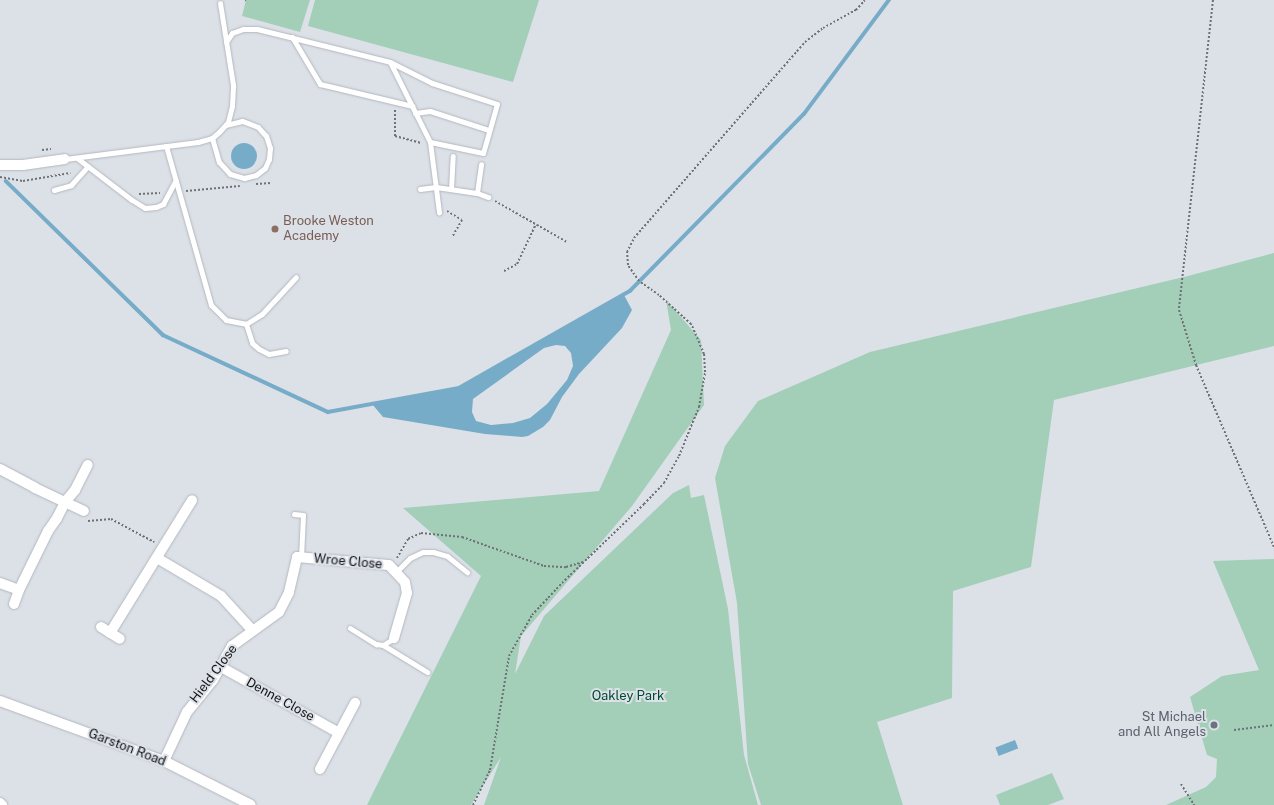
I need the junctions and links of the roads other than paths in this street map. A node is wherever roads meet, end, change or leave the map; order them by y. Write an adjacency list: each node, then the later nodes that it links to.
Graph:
1 (220, 3): 3 (lane)
2 (292, 37): 3 (lane); 4 (lane); 5 (lane)
3 (226, 42): 7 (lane)
4 (390, 62): 5 (lane); 8 (lane)
5 (412, 106): 6 (lane)
6 (416, 113): 8 (lane); 10 (lane)
7 (224, 126): 9 (lane); 9 (lane)
8 (489, 130): 10 (lane)
9 (212, 138): 11 (lane)
10 (430, 143): 19 (lane)
11 (166, 146): 13 (lane); 18 (lane)
12 (453, 156): 21 (lane)
13 (77, 158): 14 (lane); 17 (lane)
14 (64, 159): 16 (street)
15 (481, 164): 23 (lane)
16 (0, 165)
17 (88, 166): 18 (lane); 22 (lane)
18 (176, 180): 27 (lane)
19 (436, 187): 20 (lane); 21 (lane); 25 (lane)
20 (420, 189)
21 (451, 189): 23 (lane)
22 (54, 190)
23 (477, 193): 24 (lane)
24 (488, 197)
25 (439, 209)
26 (296, 277): 27 (lane)
27 (246, 324): 28 (lane)
28 (286, 351)
29 (88, 465): 32 (street)
30 (0, 469): 32 (street)
31 (192, 500): 35 (street)
32 (65, 502): 33 (street); 40 (street)
33 (84, 511)
34 (294, 514): 36 (lane)
35 (157, 558): 44 (street); 45 (street)
36 (299, 558): 37 (street, Wroe Close); 44 (street, Hield Close)
37 (393, 568): 38 (lane); 46 (street, Wroe Close)
38 (467, 572)
39 (0, 583): 40 (street)
40 (19, 590): 41 (street)
41 (14, 604)
42 (101, 627): 45 (street)
43 (350, 628): 48 (lane)
44 (252, 630): 49 (street, Hield Close)
45 (110, 633): 47 (street)
46 (394, 638): 48 (lane)
47 (120, 639)
48 (383, 645): 50 (lane)
49 (221, 667): 53 (street, Denne Close); 54 (street, Hield Close)
50 (427, 672)
51 (0, 701): 54 (street, Garston Road)
52 (355, 703): 53 (street)
53 (339, 733): 55 (street)
54 (164, 761): 56 (street, Garston Road)
55 (320, 769)
56 (251, 805)

